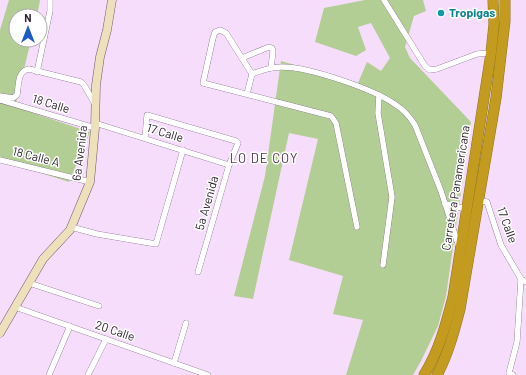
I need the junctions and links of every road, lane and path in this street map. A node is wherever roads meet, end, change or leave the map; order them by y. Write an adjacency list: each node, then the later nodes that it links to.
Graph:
1 (50, 0): 9 (street)
2 (112, 0): 15 (street, 6a Avenida)
3 (384, 0): 6 (street)
4 (493, 0): 6 (highway, Carretera Panamericana)
5 (505, 0): 22 (highway, Carretera Panamericana)
6 (491, 53): 24 (highway, Carretera Panamericana)
7 (242, 58): 8 (street); 10 (street); 11 (street)
8 (271, 68): 10 (street); 12 (street)
9 (37, 72): 13 (street); 15 (street)
10 (252, 74): 11 (street)
11 (247, 94): 26 (street)
12 (379, 95): 23 (street); 28 (street)
13 (0, 96)
14 (0, 100): 16 (street, 18 Calle)
15 (96, 106): 16 (street, 6a Avenida)
16 (95, 126): 17 (street, 17 Calle); 21 (street, 6a Avenida)
17 (145, 138): 18 (street, 17 Calle); 20 (street, 5a Avenida)
18 (183, 150): 20 (street, 17 Calle); 25 (street)
19 (0, 160): 21 (street, 18 Calle A)
20 (229, 165): 29 (street, 5a Avenida)
21 (90, 182): 25 (street, 6a Avenida)
22 (478, 200): 30 (street, 17 Calle); 44 (highway, Carretera Panamericana)
23 (445, 204): 24 (street); 27 (street)
24 (466, 209): 27 (highway, Carretera Panamericana)
25 (71, 227): 31 (street, 6a Avenida)
26 (357, 227)
27 (459, 250): 43 (highway, Carretera Panamericana)
28 (383, 265)
29 (198, 272)
30 (523, 281): 39 (street)
31 (29, 283): 32 (street); 33 (street, 6a Avenida)
32 (99, 306)
33 (15, 307): 35 (street, 20 Calle); 36 (street, 6a Avenida)
34 (186, 323): 38 (street)
35 (70, 326): 37 (street, 20 Calle); 40 (street)
36 (0, 333)
37 (106, 339): 38 (street, 20 Calle); 41 (street)
38 (174, 363): 42 (street, 20 Calle)
39 (511, 374)
40 (49, 375)
41 (88, 375)
42 (208, 375)
43 (424, 375)
44 (437, 375)

